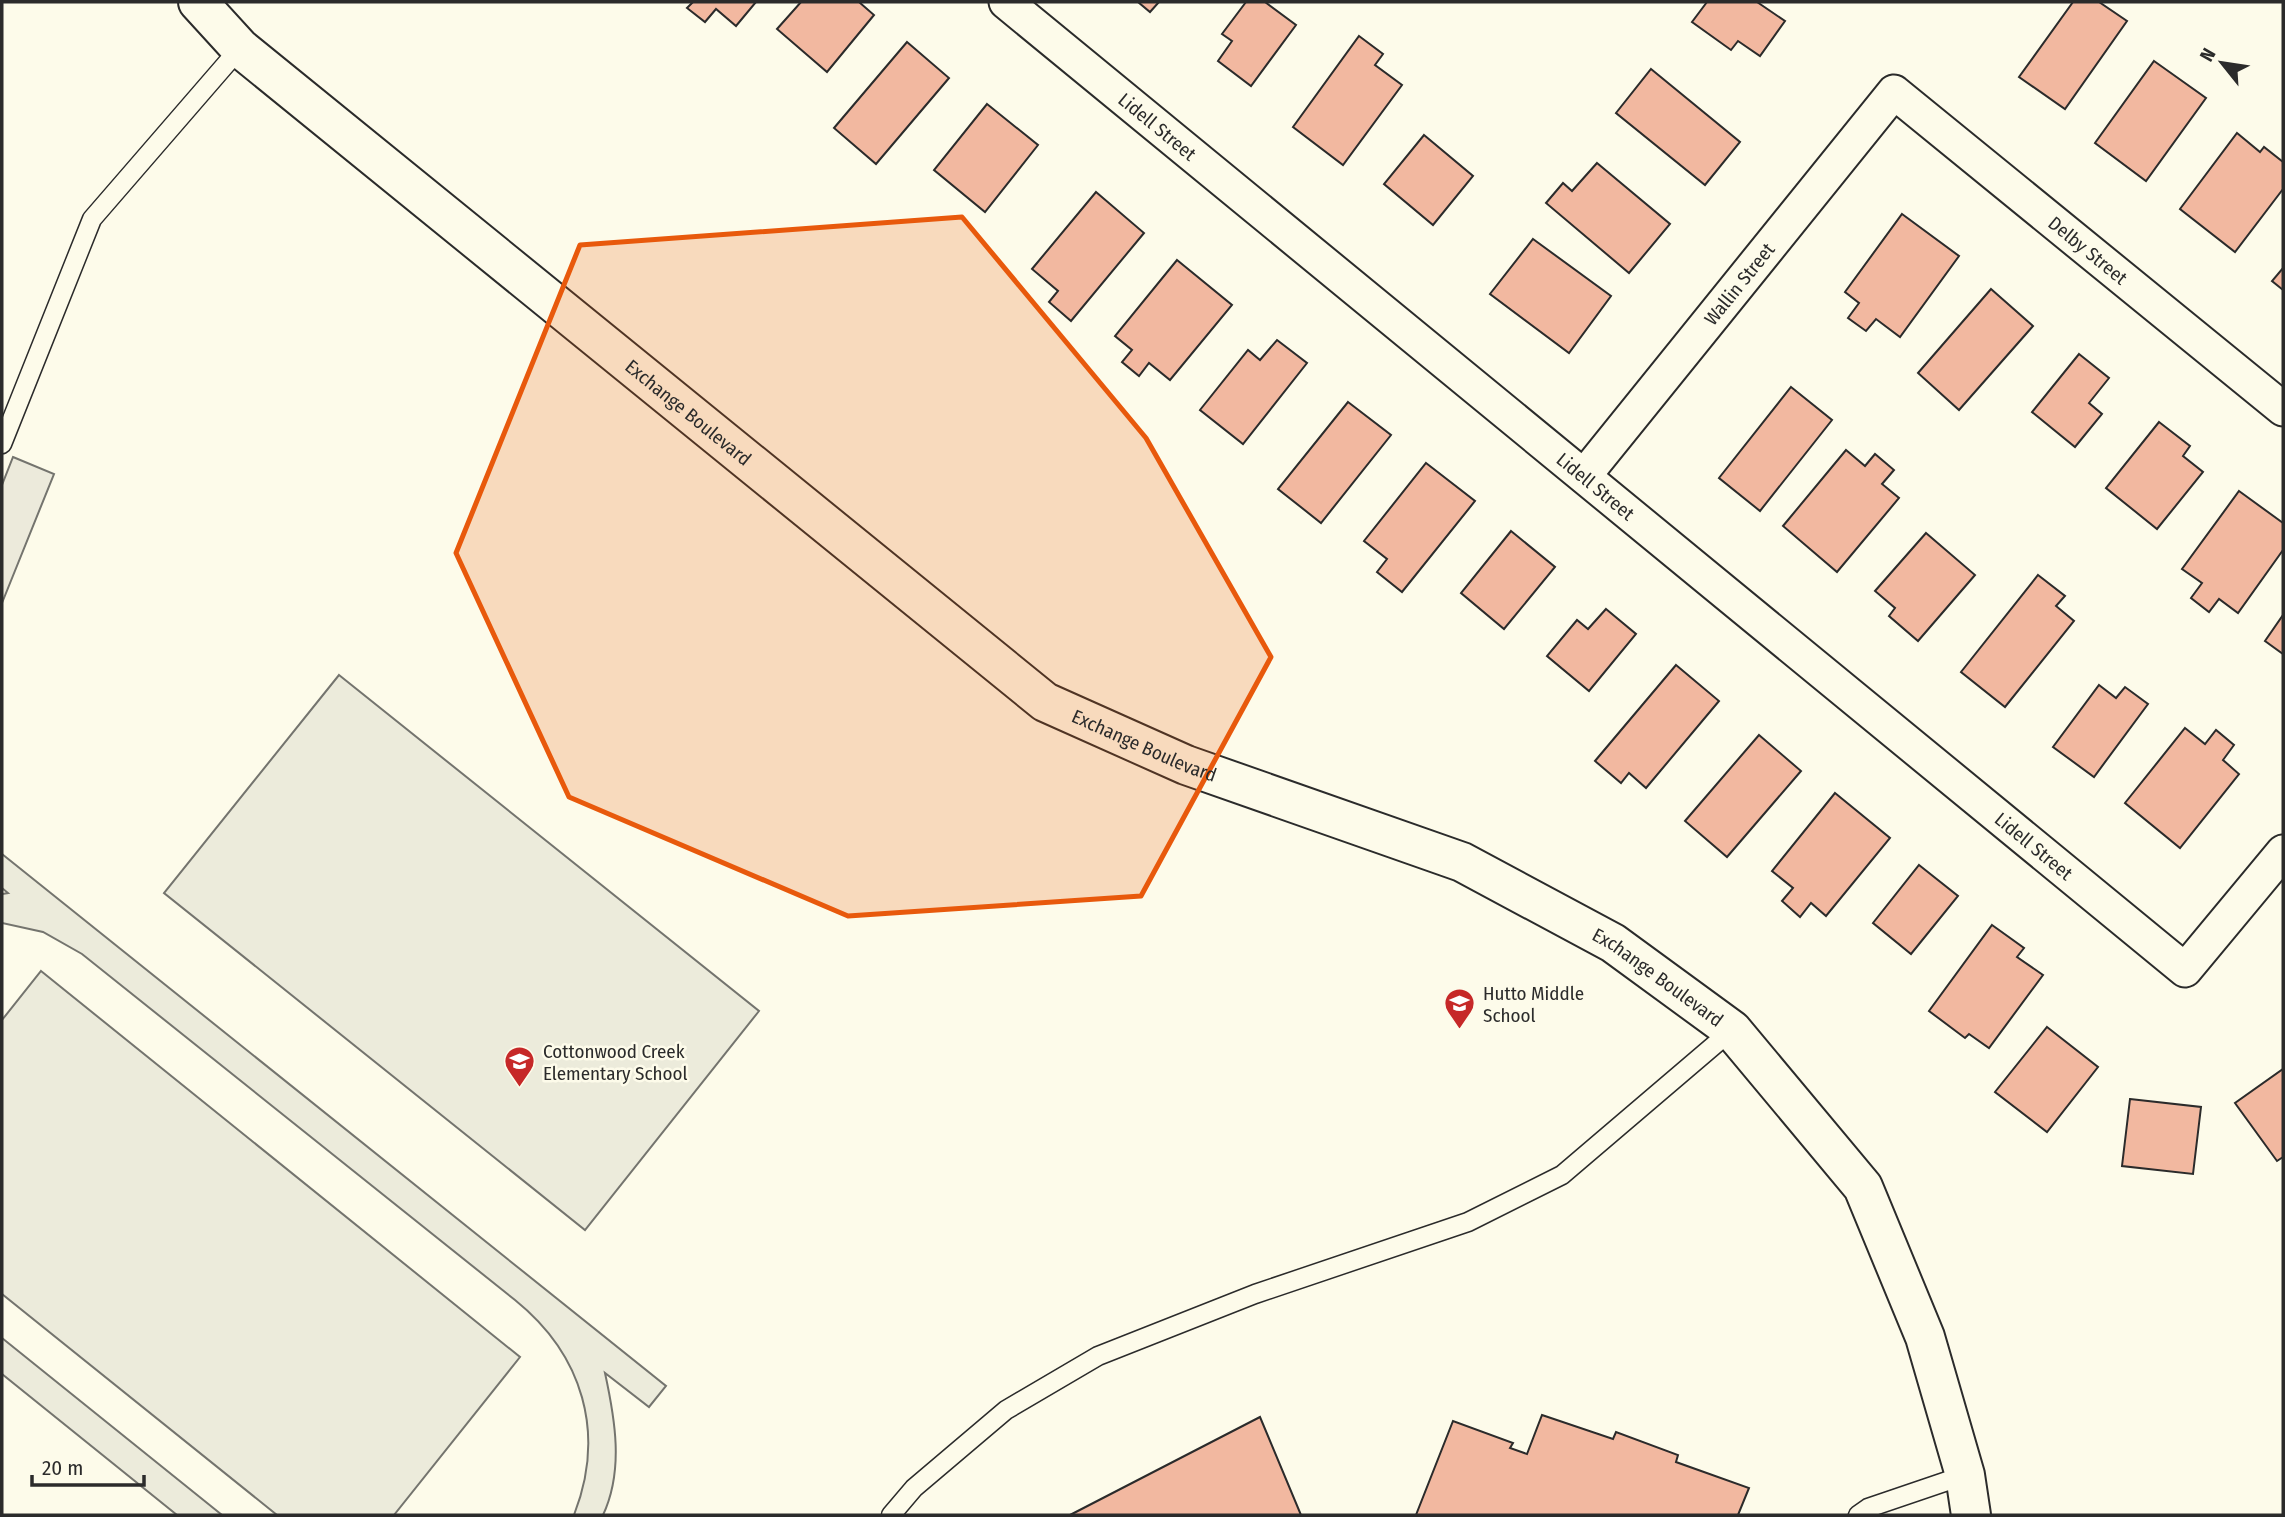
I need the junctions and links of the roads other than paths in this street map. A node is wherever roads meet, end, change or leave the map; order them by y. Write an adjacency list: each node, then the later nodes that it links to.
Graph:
1 (198, 2): 3 (street, Exchange Boulevard)
2 (1006, 2): 7 (street, Lidell Street)
3 (240, 48): 6 (lane); 9 (street, Exchange Boulevard)
4 (1894, 92): 5 (street, Delby Street); 7 (street, Wallin Street)
5 (2283, 409)
6 (2, 444)
7 (1584, 476): 8 (street, Lidell Street)
8 (2283, 852)
9 (1732, 1030): 10 (street, Exchange Boulevard); 11 (lane)
10 (1965, 1475): 12 (lane); 13 (street, Exchange Boulevard)
11 (891, 1515)
12 (1858, 1515)
13 (1971, 1515)

